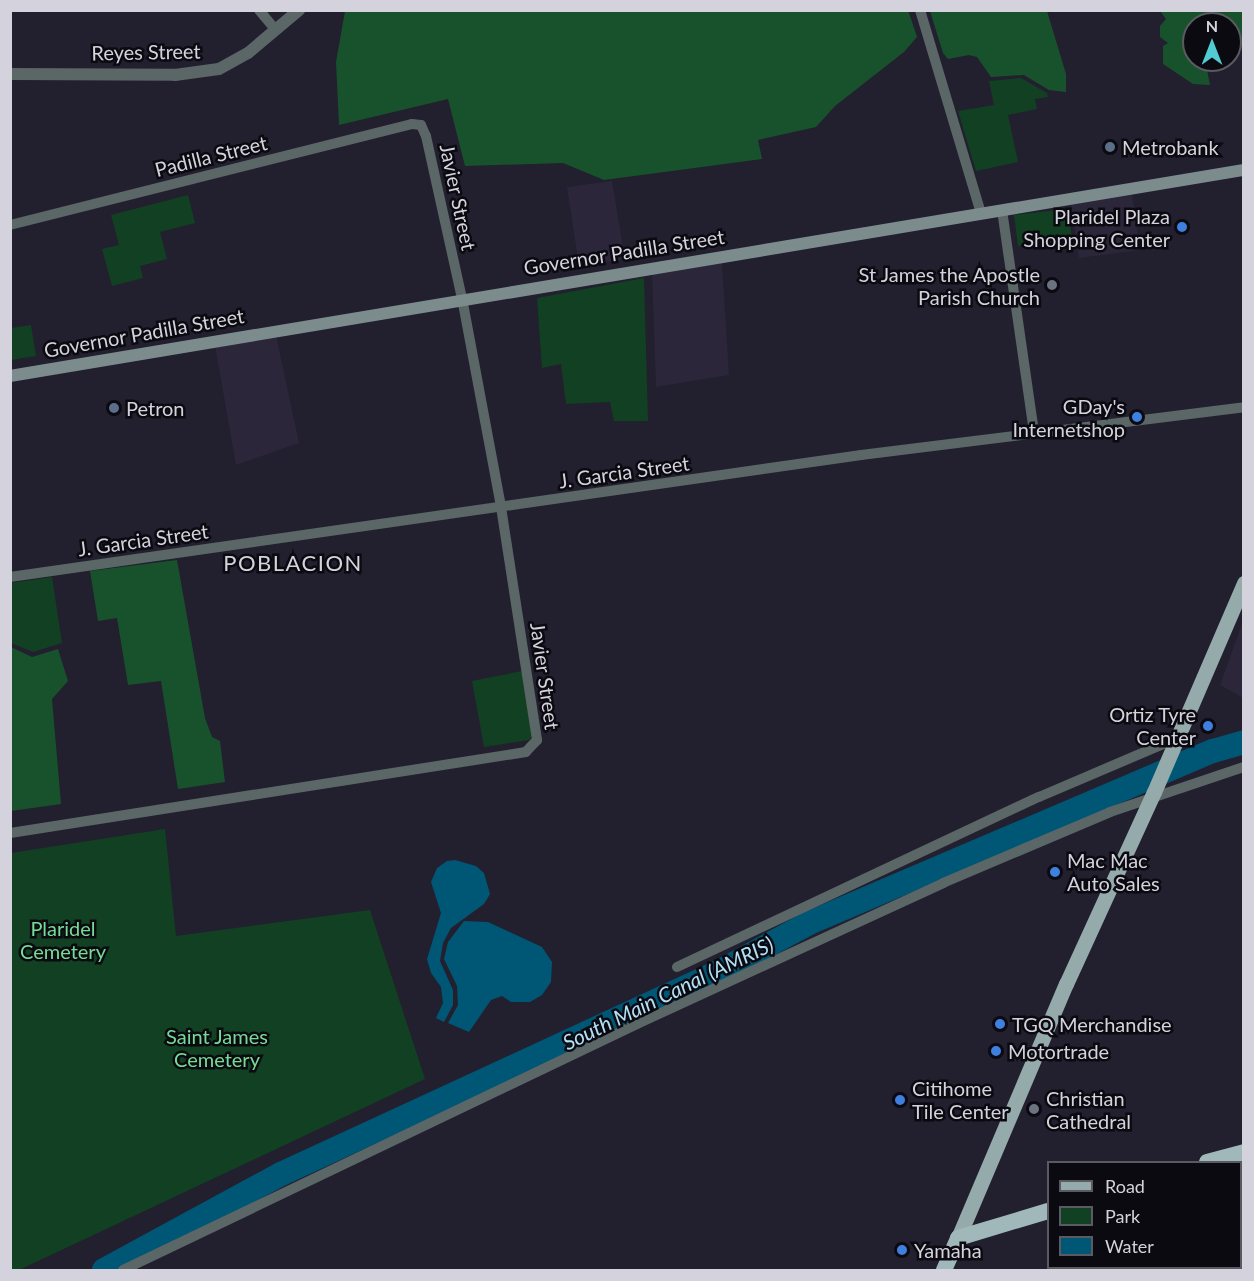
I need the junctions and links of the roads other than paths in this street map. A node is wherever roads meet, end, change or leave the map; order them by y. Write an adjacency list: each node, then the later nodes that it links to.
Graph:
1 (259, 10): 4 (street)
2 (299, 10): 4 (street, Reyes Street)
3 (920, 10): 9 (street)
4 (276, 30): 5 (street, Reyes Street)
5 (10, 74)
6 (421, 125): 10 (street, Padilla Street); 11 (street, Javier Street)
7 (1244, 170): 8 (main road, Governor Padilla Street)
8 (1002, 210): 9 (main road, Governor Padilla Street); 14 (street)
9 (981, 213): 11 (main road, Governor Padilla Street)
10 (10, 225)
11 (462, 298): 12 (main road, Governor Padilla Street); 15 (street, Javier Street)
12 (10, 376)
13 (1244, 406): 14 (street, J. Garcia Street)
14 (1034, 431): 15 (street, J. Garcia Street)
15 (501, 507): 16 (street, J. Garcia Street); 21 (street, Javier Street)
16 (10, 577)
17 (1244, 583): 18 (main road)
18 (1175, 743): 20 (main road); 22 (street)
19 (1244, 767): 20 (street)
20 (1152, 795): 26 (main road); 27 (street)
21 (10, 833)
22 (677, 967)
23 (1241, 1158): 24 (highway)
24 (1217, 1161)
25 (1047, 1211): 26 (highway)
26 (958, 1238): 28 (highway)
27 (123, 1270)
28 (944, 1270)

